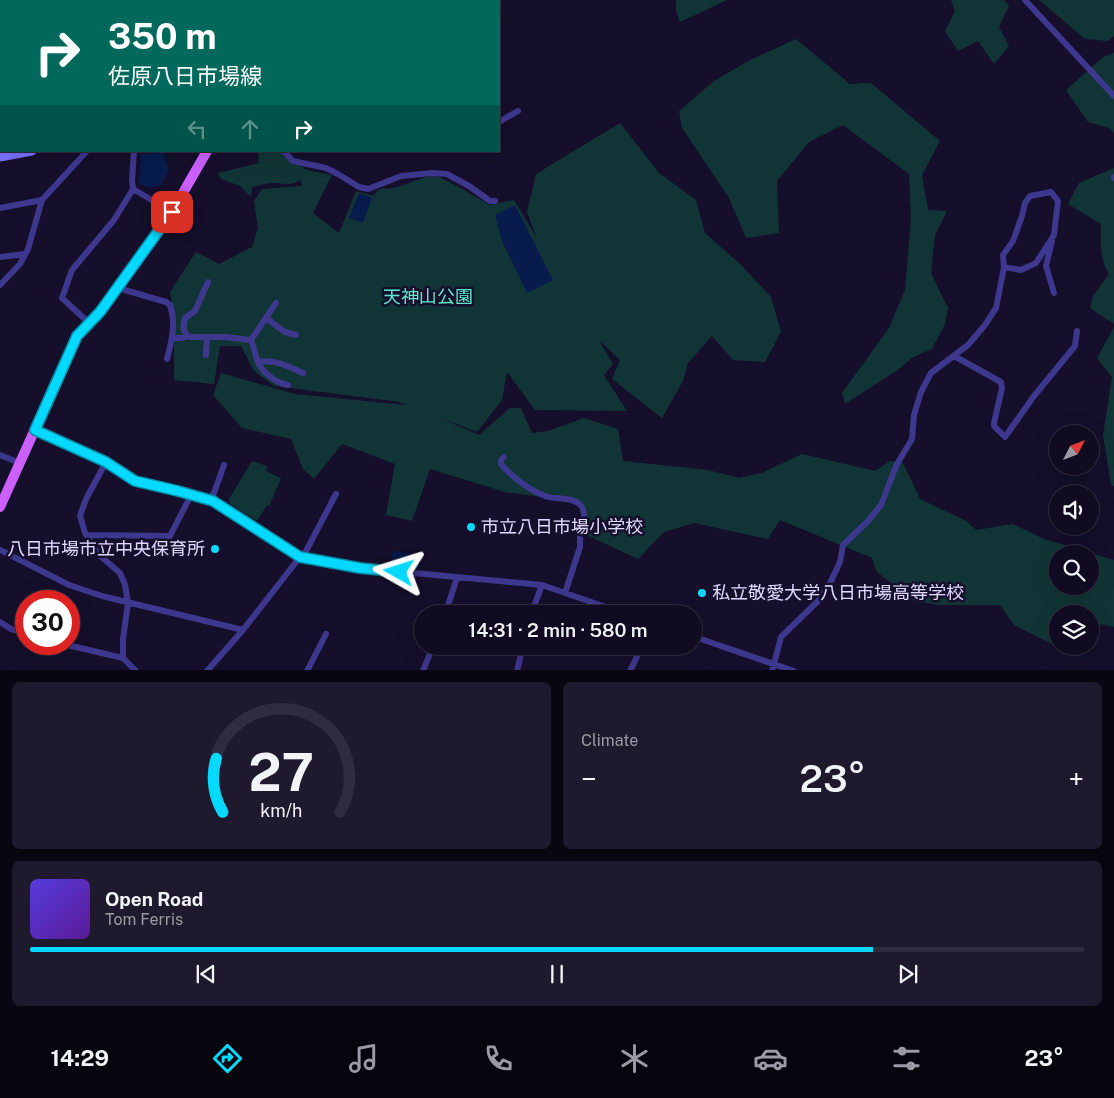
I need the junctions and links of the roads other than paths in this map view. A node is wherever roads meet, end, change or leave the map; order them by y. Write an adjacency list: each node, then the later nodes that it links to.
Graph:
1 (1024, 0): 2 (street)
2 (1114, 96)
3 (518, 111): 4 (street)
4 (500, 121)
5 (27, 152): 10 (street)
6 (86, 152): 12 (street)
7 (134, 152): 11 (street)
8 (206, 152): 15 (main road)
9 (285, 152): 13 (street)
10 (0, 158)
11 (133, 189): 15 (street); 26 (street)
12 (42, 200): 14 (street); 17 (street)
13 (495, 201)
14 (0, 208)
15 (172, 212): 22 (main road)
16 (1054, 236): 19 (street); 19 (street); 23 (street)
17 (25, 254): 18 (street); 21 (street)
18 (0, 257)
19 (1004, 267): 34 (street)
20 (208, 282): 29 (street)
21 (0, 285)
22 (118, 288): 26 (main road); 30 (street)
23 (1054, 293)
24 (276, 303): 25 (street)
25 (266, 318): 28 (street); 32 (street)
26 (89, 323): 39 (main road)
27 (1077, 330): 34 (street)
28 (296, 335)
29 (187, 336): 30 (street); 31 (street)
30 (173, 338): 35 (street)
31 (207, 338): 32 (street); 33 (street)
32 (251, 340): 36 (street)
33 (206, 355)
34 (954, 356): 69 (street)
35 (168, 359)
36 (258, 362): 37 (street); 38 (street)
37 (303, 373)
38 (288, 385)
39 (35, 430): 42 (street); 43 (main road)
40 (0, 455): 43 (street)
41 (504, 457): 54 (street)
42 (106, 462): 46 (street); 49 (street)
43 (20, 463): 48 (main road)
44 (224, 465): 47 (street)
45 (336, 494): 51 (street)
46 (191, 495): 47 (street); 49 (street)
47 (208, 500): 51 (street)
48 (0, 507)
49 (87, 535): 55 (street)
50 (0, 550): 55 (street)
51 (300, 557): 52 (street); 61 (street)
52 (457, 578): 53 (street); 56 (street)
53 (542, 586): 54 (street); 57 (street)
54 (565, 593): 58 (street)
55 (128, 603): 61 (street); 68 (street)
56 (448, 605)
57 (535, 605)
58 (600, 605)
59 (0, 622): 60 (street)
60 (15, 630)
61 (243, 630): 71 (street)
62 (326, 634): 72 (street)
63 (702, 640): 69 (street)
64 (80, 648): 68 (street)
65 (429, 655): 73 (street)
66 (521, 655): 74 (street)
67 (638, 655): 75 (street)
68 (123, 658): 70 (street)
69 (773, 667): 76 (street)
70 (136, 670)
71 (207, 670)
72 (307, 670)
73 (423, 670)
74 (517, 670)
75 (630, 670)
76 (794, 670)

